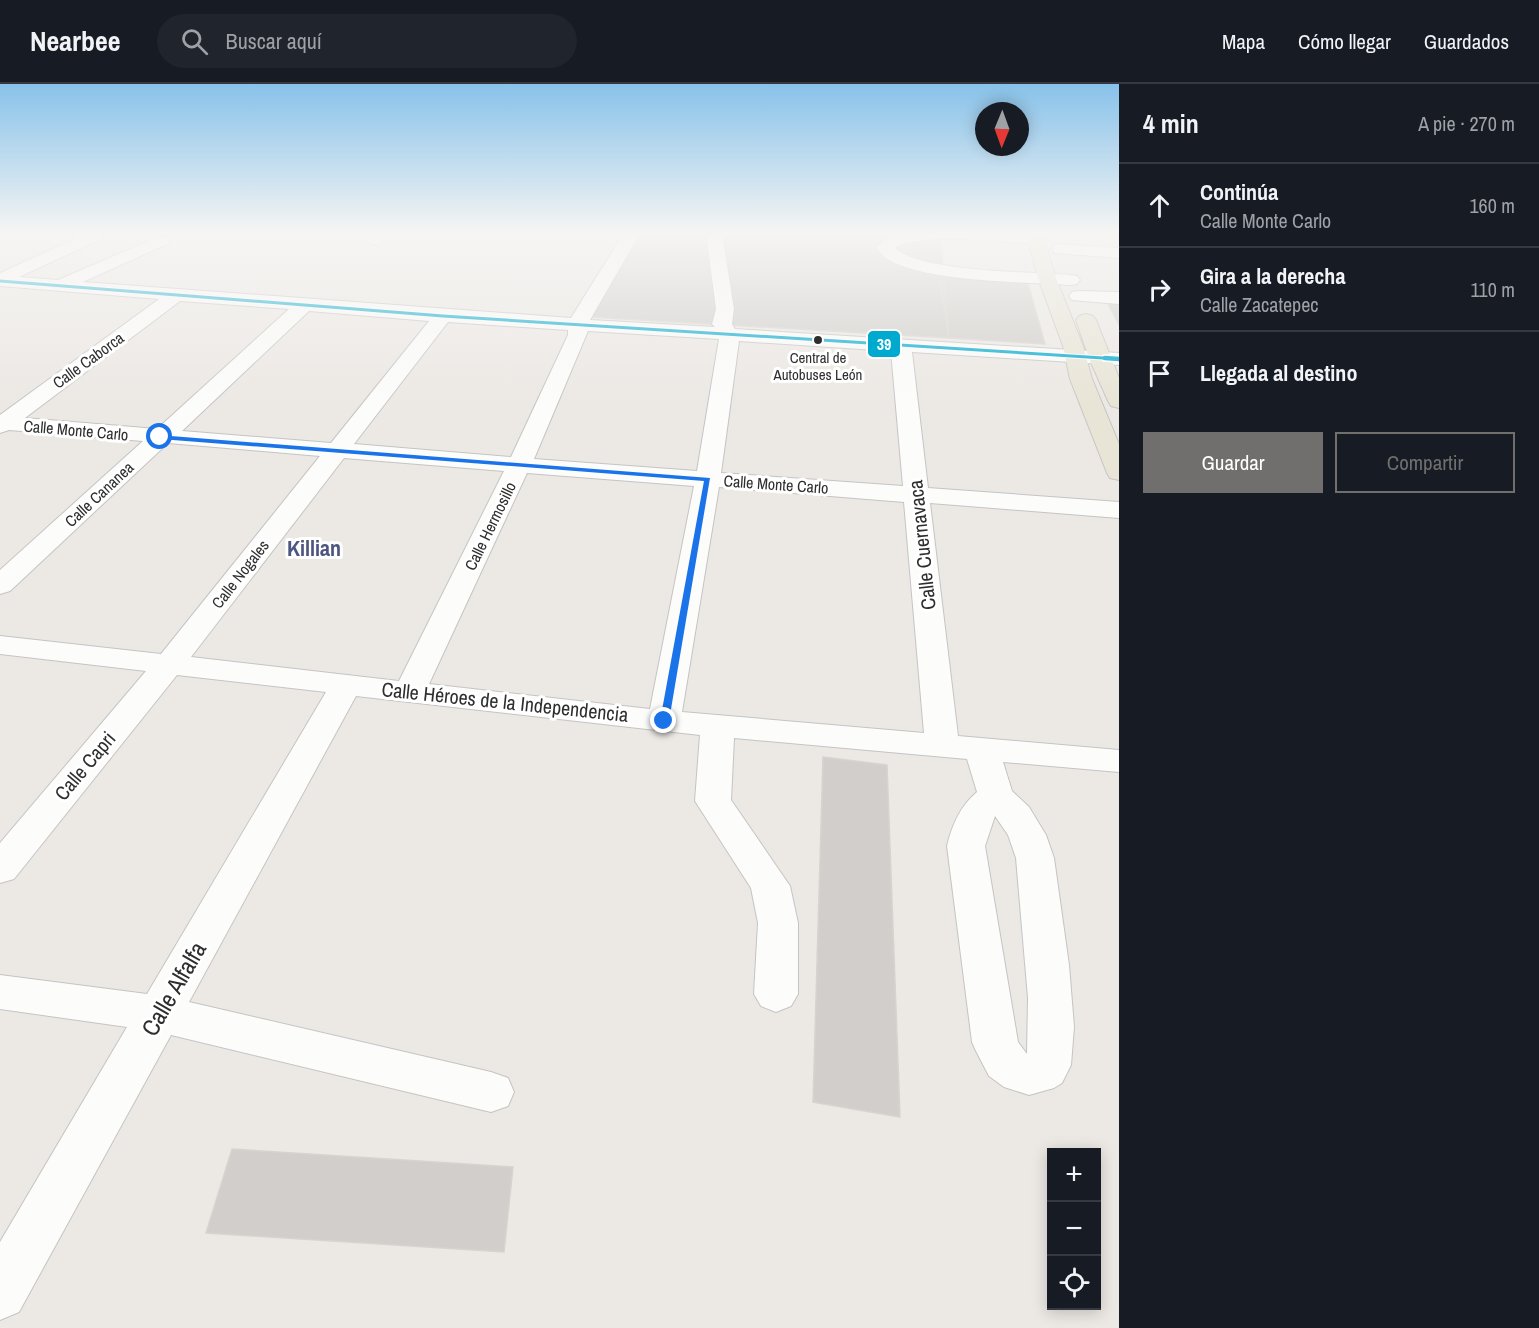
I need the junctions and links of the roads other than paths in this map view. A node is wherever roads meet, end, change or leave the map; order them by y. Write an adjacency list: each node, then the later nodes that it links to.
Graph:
1 (125, 291): 7 (street)
2 (597, 291): 11 (street, Calle Hermosillo)
3 (722, 291): 12 (street)
4 (1052, 291): 14 (main road)
5 (1076, 291): 15 (main road)
6 (1088, 291): 8 (street)
7 (176, 295): 9 (street); 17 (street, Calle Caborca)
8 (1119, 298)
9 (304, 306): 10 (street); 18 (street, Calle Cananea)
10 (443, 316): 11 (street); 19 (street, Calle Nogales)
11 (578, 323): 12 (street); 20 (street, Calle Hermosillo)
12 (730, 335): 13 (street); 22 (street)
13 (901, 346): 14 (street); 23 (street, Calle Cuernavaca)
14 (1075, 356): 15 (street); 21 (main road)
15 (1109, 359): 16 (main road)
16 (1119, 401)
17 (2, 424): 18 (street, Calle Monte Carlo)
18 (160, 437): 19 (street, Calle Monte Carlo); 25 (street, Calle Cananea)
19 (338, 450): 20 (street, Calle Monte Carlo); 27 (street, Calle Nogales)
20 (519, 465): 22 (street, Calle Monte Carlo); 29 (street, Calle Hermosillo)
21 (1119, 473)
22 (708, 479): 23 (street, Calle Monte Carlo); 30 (street)
23 (917, 495): 24 (street, Calle Monte Carlo); 32 (street, Calle Cuernavaca)
24 (1119, 510)
25 (0, 585)
26 (0, 645): 27 (street, Calle Héroes de la Independencia)
27 (170, 663): 28 (street, Calle Héroes de la Independencia); 36 (street, Calle Capri)
28 (346, 685): 29 (street, Calle Héroes de la Independencia); 39 (street, Calle Alfalfa)
29 (410, 691): 30 (street, Calle Héroes de la Independencia)
30 (664, 721): 31 (street, Calle Héroes de la Independencia)
31 (718, 725): 32 (street, Calle Héroes de la Independencia); 38 (street)
32 (942, 744): 33 (street, Calle Héroes de la Independencia)
33 (981, 748): 34 (street, Calle Héroes de la Independencia); 35 (street)
34 (1119, 761)
35 (996, 796): 35 (street)
36 (0, 869)
37 (0, 992): 39 (street)
38 (776, 994)
39 (160, 1014): 40 (street); 41 (street, Calle Alfalfa)
40 (491, 1092)
41 (0, 1293)

